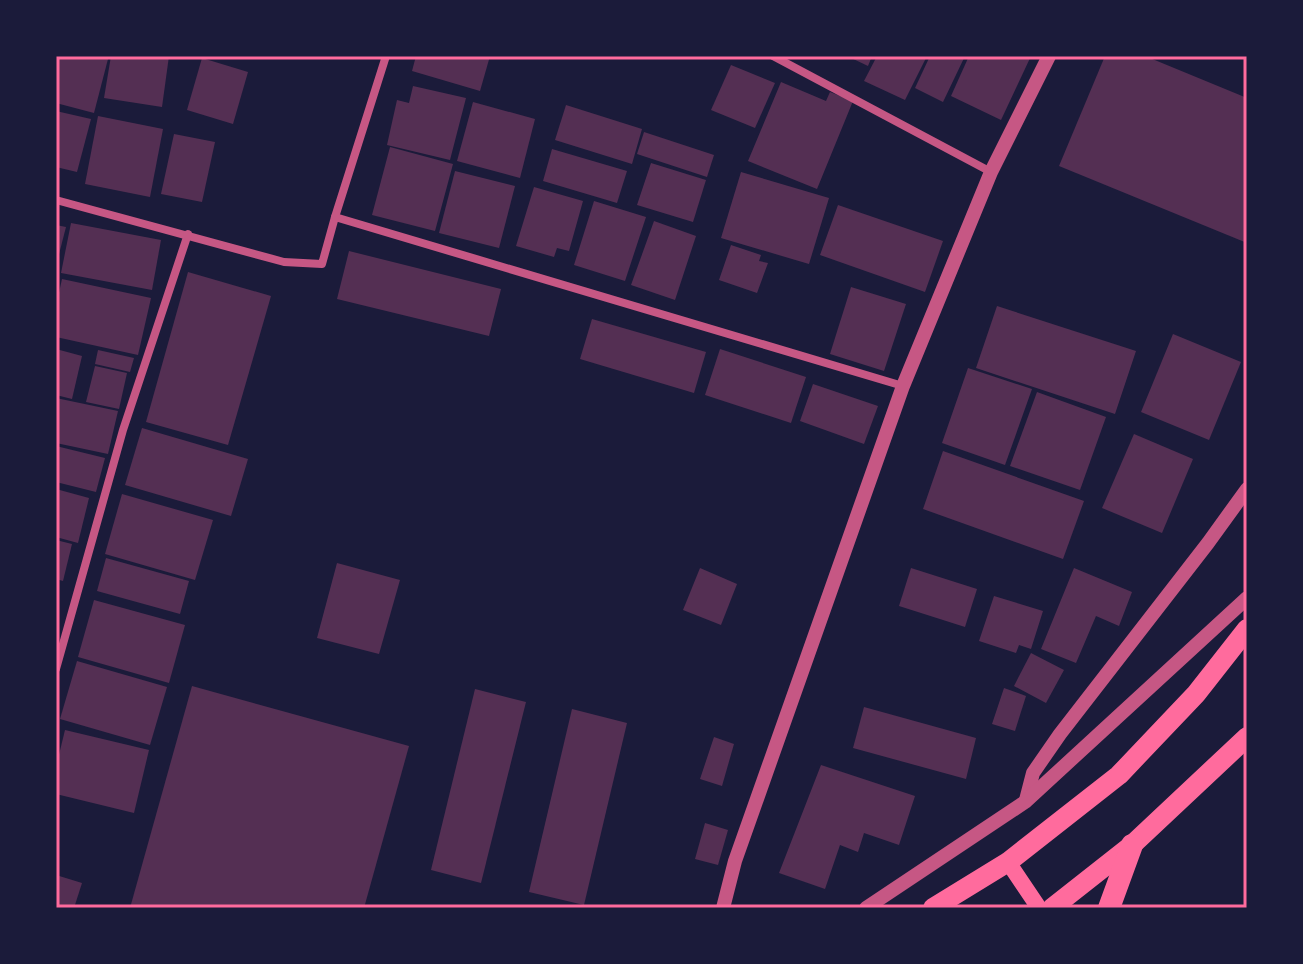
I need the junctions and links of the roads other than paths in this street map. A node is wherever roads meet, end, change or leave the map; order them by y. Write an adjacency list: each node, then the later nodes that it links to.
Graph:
1 (386, 56): 6 (street)
2 (773, 56): 4 (street)
3 (1049, 56): 4 (street)
4 (991, 172): 8 (street)
5 (56, 200): 7 (street)
6 (335, 217): 7 (street); 8 (street)
7 (188, 234): 12 (street)
8 (903, 386): 18 (street)
9 (1247, 489): 14 (street)
10 (1247, 598): 14 (street)
11 (1247, 629): 16 (main road)
12 (56, 669)
13 (1247, 737): 15 (main road)
14 (1025, 802): 19 (street)
15 (1132, 845): 21 (main road); 22 (highway)
16 (1008, 862): 17 (main road); 20 (main road)
17 (947, 904)
18 (723, 908)
19 (866, 908)
20 (1039, 908)
21 (1052, 908)
22 (1109, 908)

